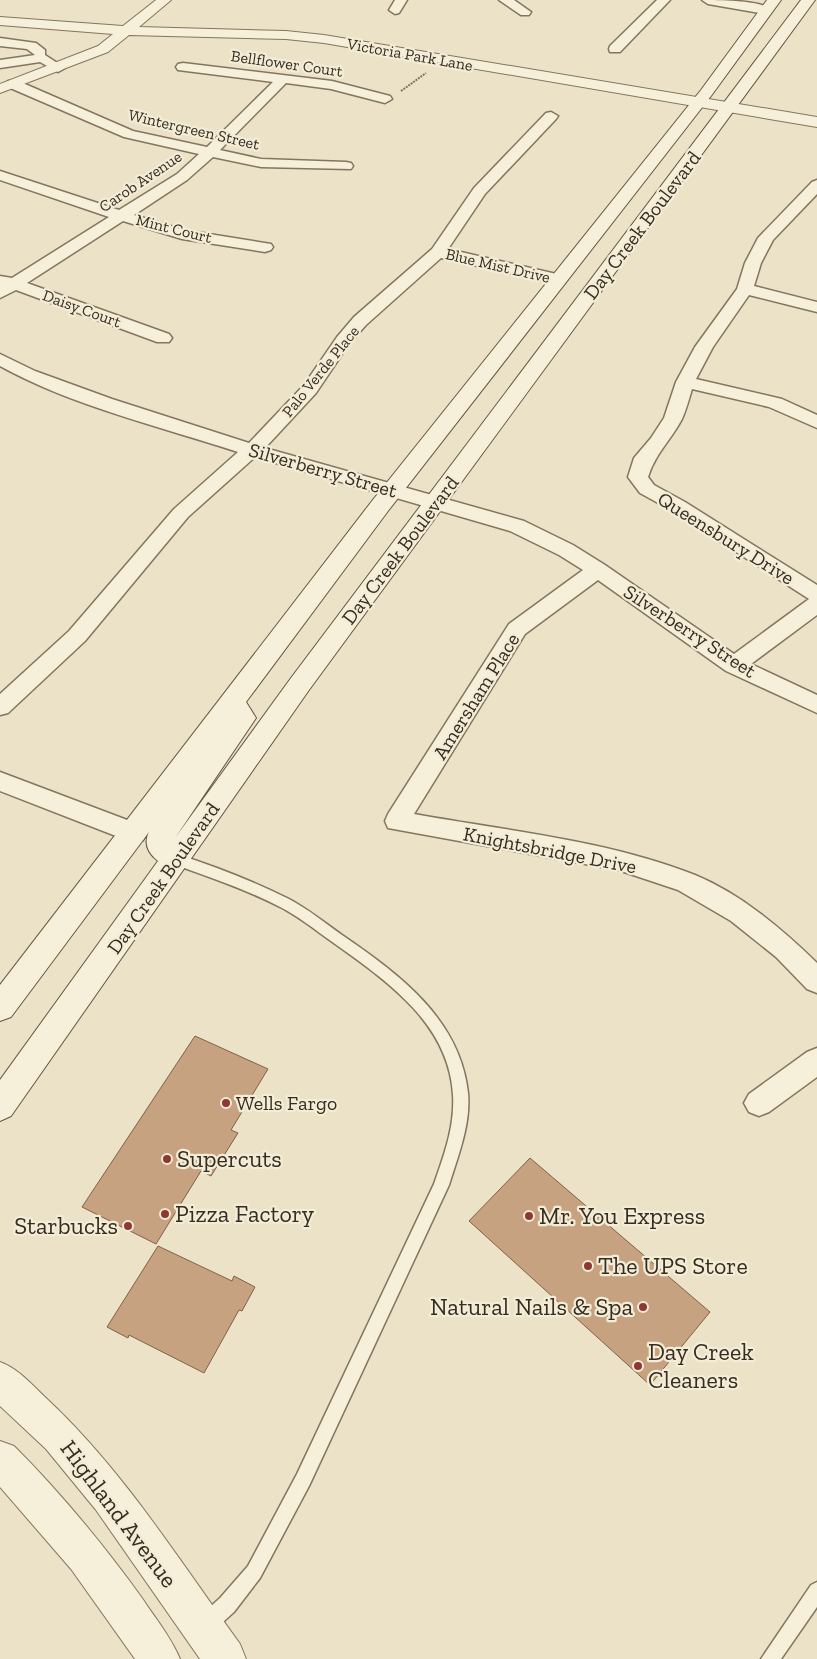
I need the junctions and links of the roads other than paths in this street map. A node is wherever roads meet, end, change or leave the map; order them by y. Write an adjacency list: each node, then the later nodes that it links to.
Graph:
1 (164, 0): 9 (main road)
2 (505, 0): 8 (street)
3 (664, 0): 13 (street)
4 (708, 0): 6 (street)
5 (808, 0): 22 (main road, Day Creek Boulevard)
6 (770, 5): 20 (main road, Day Creek Boulevard)
7 (0, 8): 9 (main road, Victoria Park Lane)
8 (524, 12)
9 (140, 20): 11 (main road); 20 (main road, Victoria Park Lane)
10 (0, 21): 11 (main road, Victoria Park Lane)
11 (128, 31): 17 (main road); 20 (main road, Victoria Park Lane)
12 (0, 42): 14 (street)
13 (615, 49)
14 (42, 58): 15 (street); 17 (street)
15 (0, 64)
16 (183, 67): 18 (street, Bellflower Court)
17 (58, 68): 19 (main road)
18 (284, 78): 21 (street, Bellflower Court); 26 (street, Carob Avenue)
19 (7, 87): 26 (street, Wintergreen Street)
20 (702, 97): 22 (main road, Victoria Park Lane); 35 (main road, Day Creek Boulevard)
21 (385, 98)
22 (733, 102): 23 (main road, Victoria Park Lane); 25 (main road, Victoria Park Lane); 45 (main road, Day Creek Boulevard)
23 (817, 111)
24 (551, 116): 34 (street, Palo Verde Place)
25 (817, 122)
26 (210, 153): 27 (street, Wintergreen Street); 32 (street, Carob Avenue)
27 (346, 166)
28 (0, 176): 32 (street, Mint Court)
29 (817, 185): 30 (street)
30 (800, 204): 31 (street); 37 (street)
31 (817, 209)
32 (122, 215): 33 (street, Mint Court); 36 (street, Carob Avenue)
33 (265, 247)
34 (438, 252): 35 (street, Blue Mist Drive); 43 (street, Palo Verde Place)
35 (559, 279): 44 (main road, Day Creek Boulevard)
36 (5, 285): 39 (street, Daisy Court)
37 (745, 290): 38 (street); 41 (street)
38 (817, 307)
39 (163, 338)
40 (0, 359): 43 (street, Silverberry Street)
41 (685, 382): 42 (street); 47 (street, Queensbury Drive)
42 (817, 422)
43 (252, 450): 44 (street, Silverberry Street); 52 (street, Palo Verde Place)
44 (392, 491): 45 (street, Silverberry Street); 50 (main road, Day Creek Boulevard)
45 (434, 502): 46 (street, Silverberry Street); 56 (main road, Day Creek Boulevard)
46 (598, 570): 49 (street, Silverberry Street); 54 (street, Amersham Place)
47 (817, 595)
48 (817, 604): 49 (street)
49 (734, 665): 51 (street, Silverberry Street)
50 (235, 698): 55 (main road, Day Creek Boulevard); 56 (main road)
51 (817, 704)
52 (0, 707)
53 (0, 781): 55 (street)
54 (397, 821): 57 (street, Knightsbridge Drive)
55 (134, 833): 58 (main road, Day Creek Boulevard)
56 (176, 859): 61 (main road, Day Creek Boulevard); 65 (lane)
57 (817, 981)
58 (0, 1008)
59 (817, 1061): 60 (street)
60 (759, 1103)
61 (0, 1106)
62 (0, 1380): 65 (main road, Highland Avenue)
63 (0, 1460): 66 (main road)
64 (817, 1591): 67 (lane)
65 (214, 1643)
66 (159, 1659)
67 (770, 1659)

